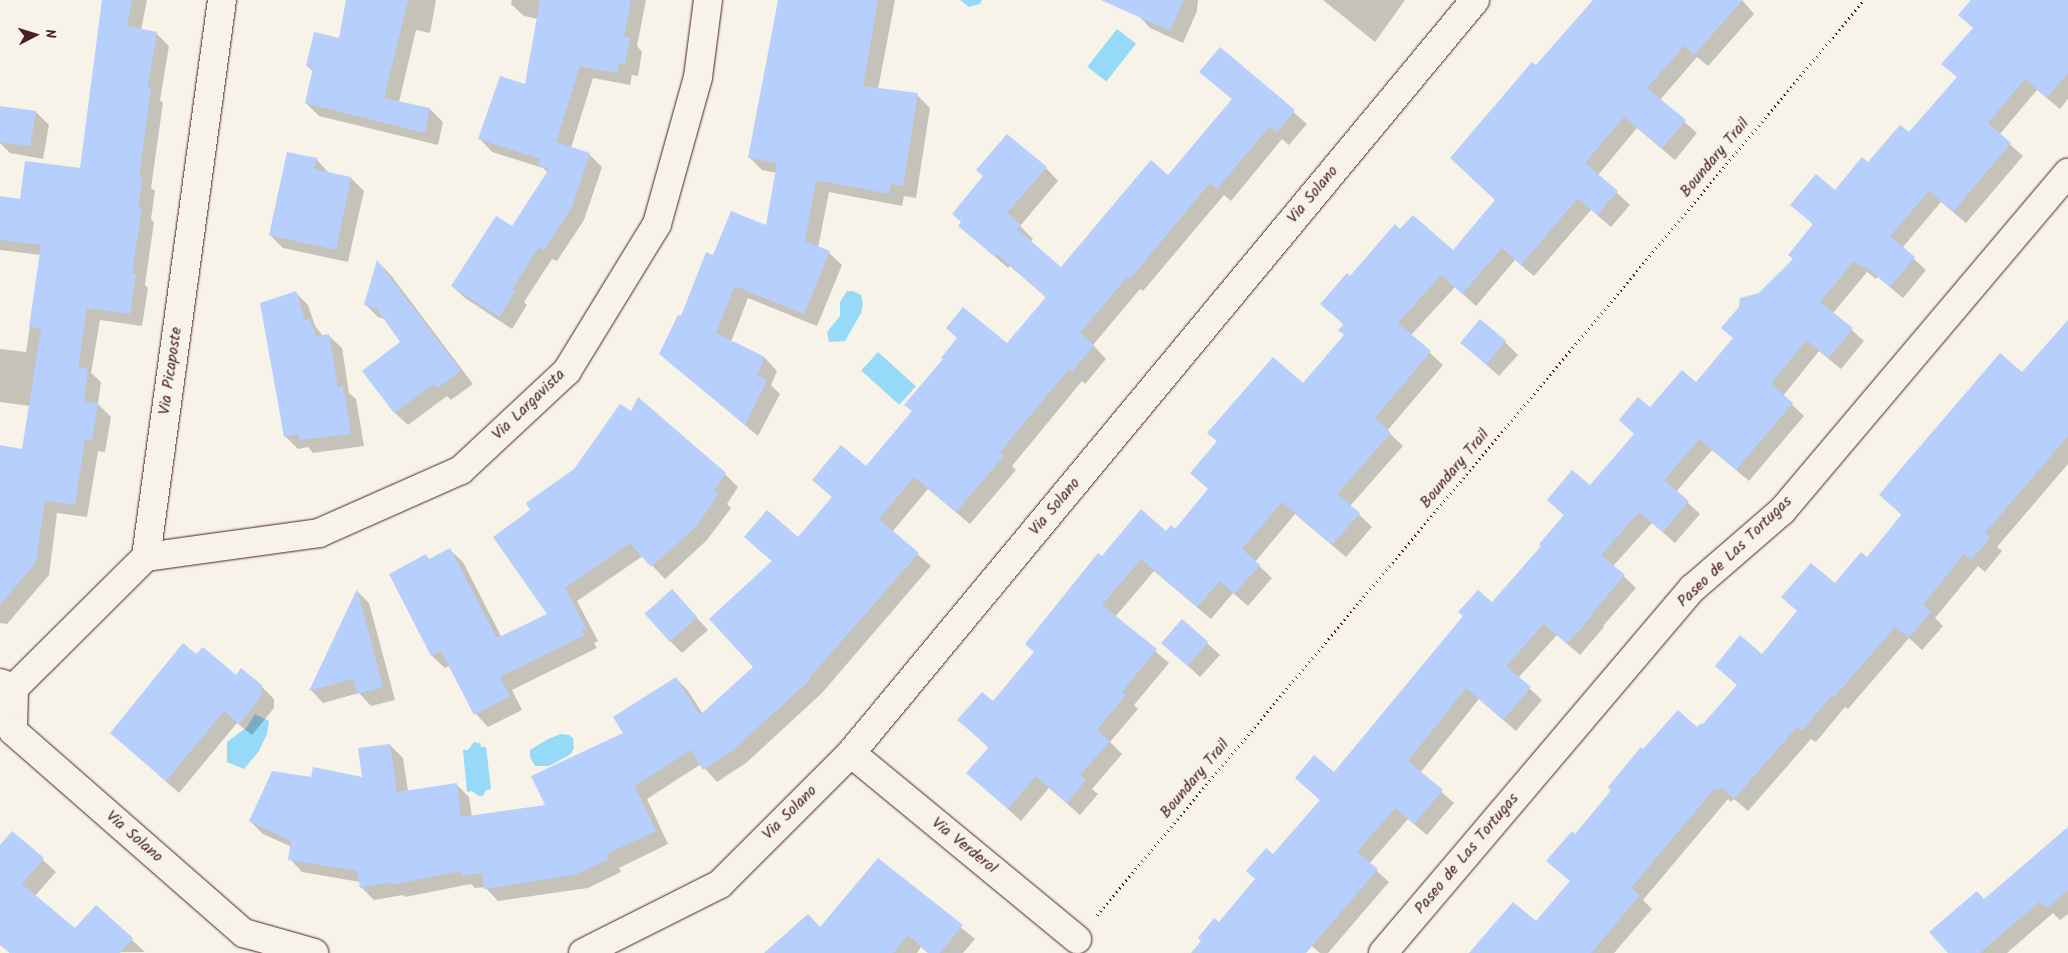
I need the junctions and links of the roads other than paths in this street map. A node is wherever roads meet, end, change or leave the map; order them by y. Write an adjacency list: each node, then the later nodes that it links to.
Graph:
1 (222, 0): 5 (street, Via Picaposte)
2 (708, 0): 5 (street, Via Largavista)
3 (1475, 0): 7 (street, Via Solano)
4 (2068, 174): 11 (street, Paseo de Las Tortugas)
5 (146, 557): 6 (street)
6 (7, 686): 9 (street, Via Solano)
7 (850, 753): 8 (street, Via Verderol); 10 (street, Via Solano)
8 (1077, 939)
9 (314, 953)
10 (583, 953)
11 (1383, 953)

